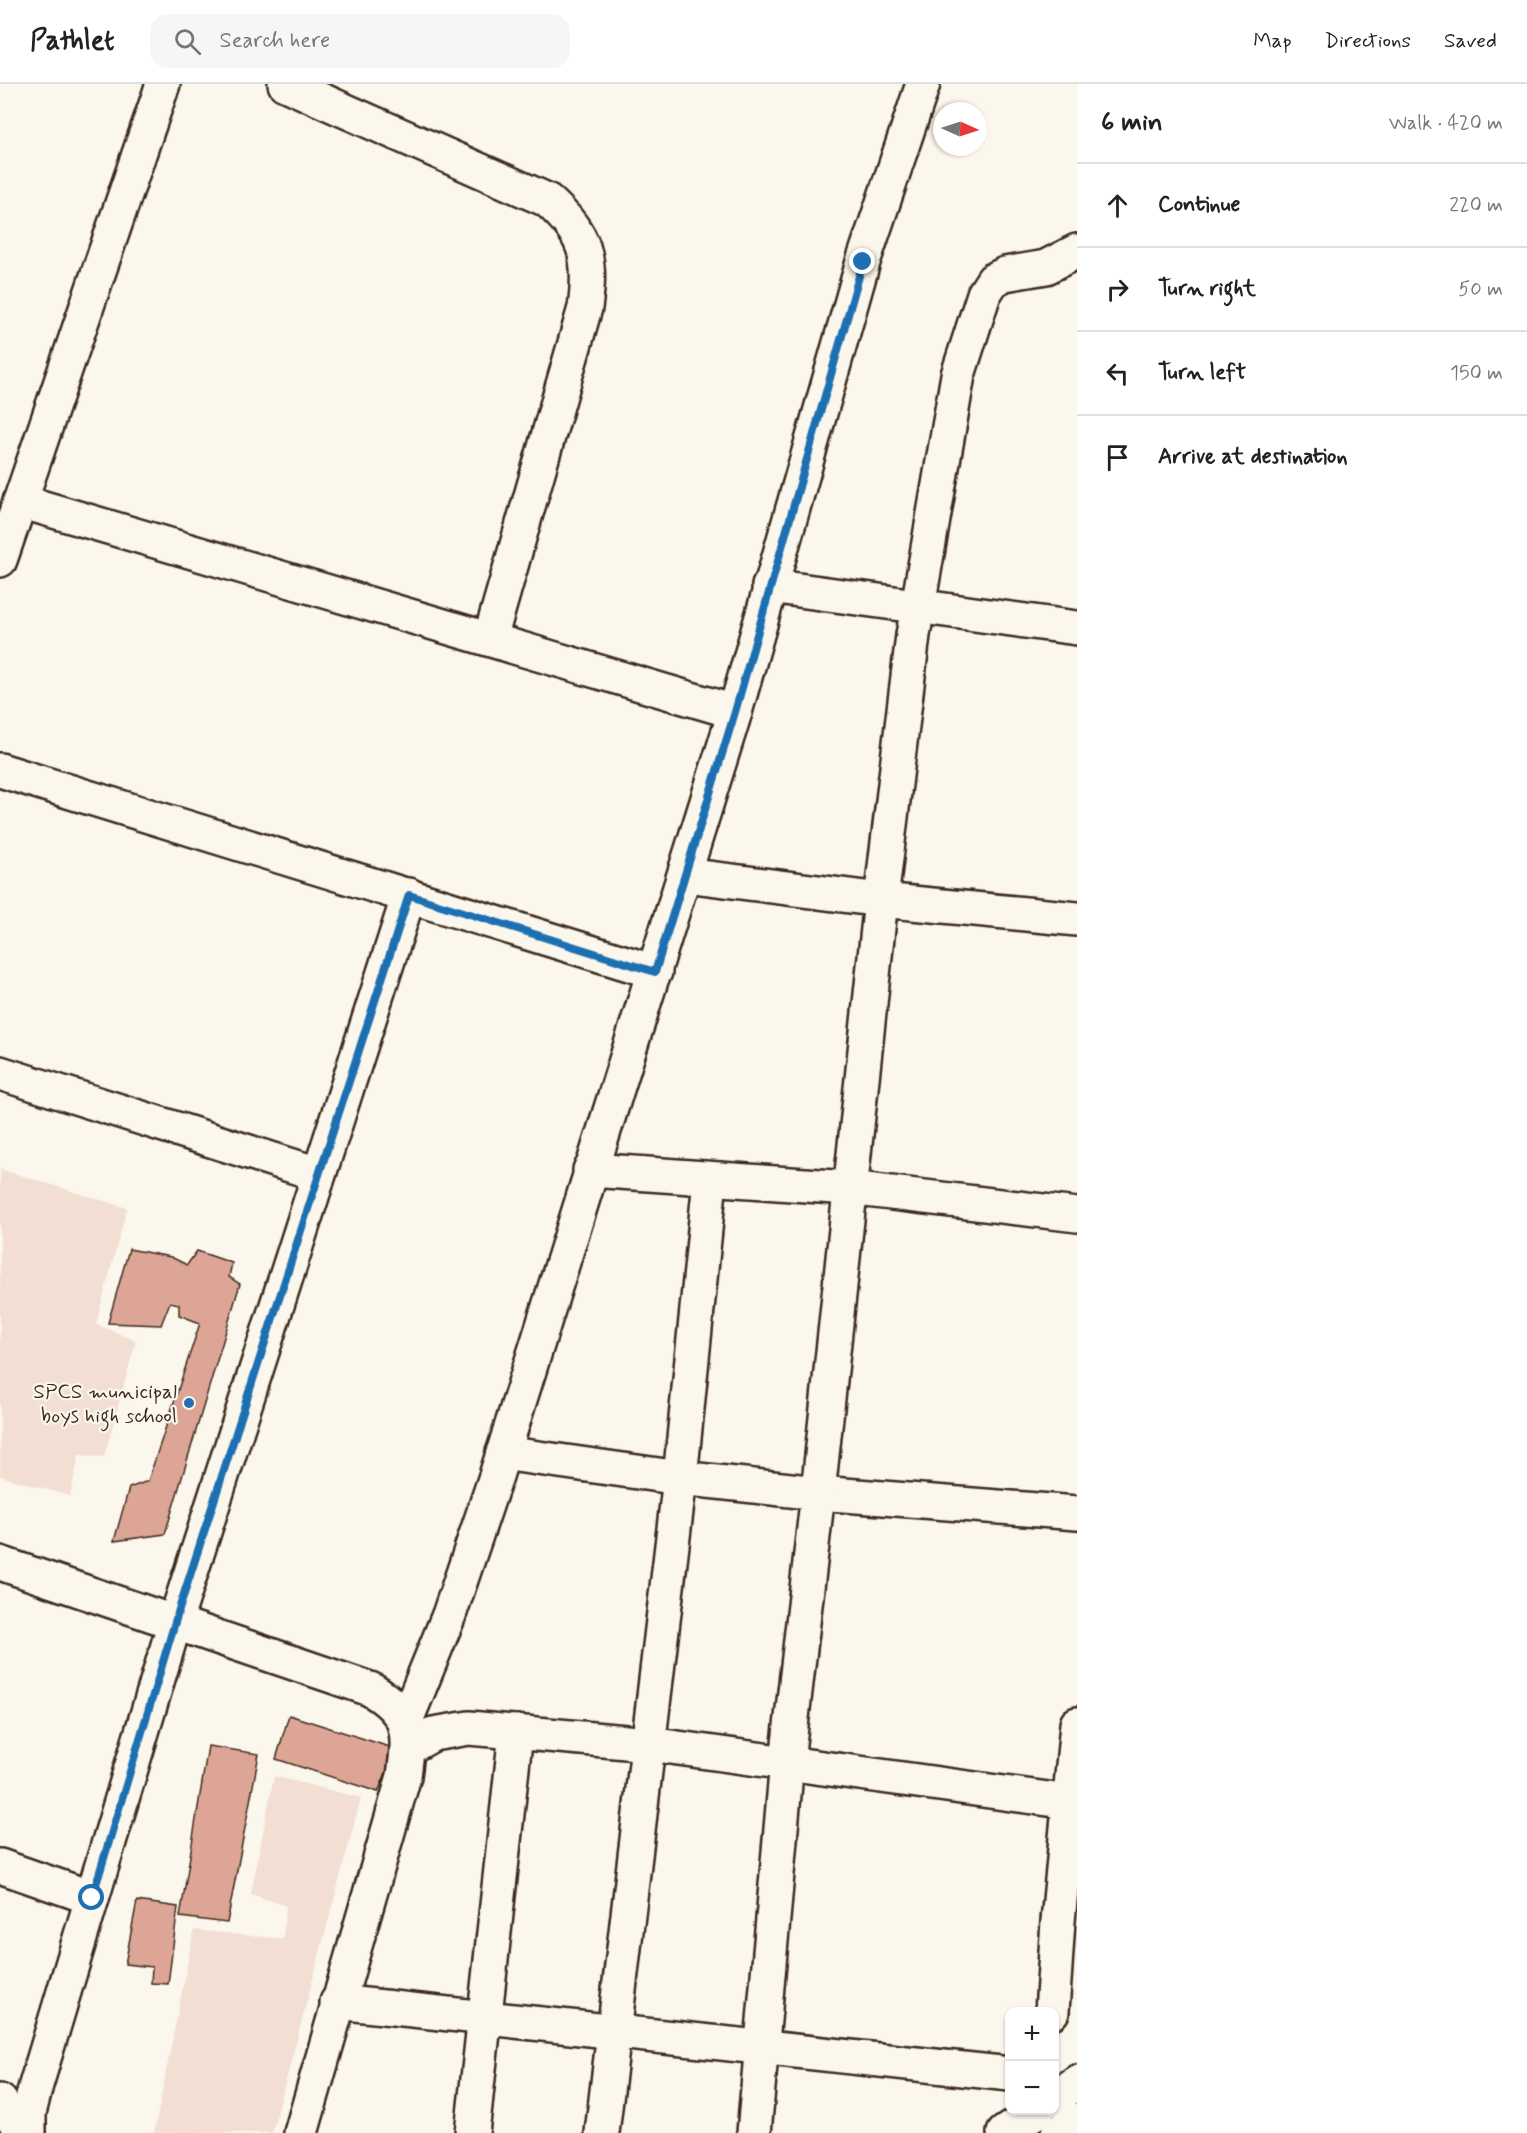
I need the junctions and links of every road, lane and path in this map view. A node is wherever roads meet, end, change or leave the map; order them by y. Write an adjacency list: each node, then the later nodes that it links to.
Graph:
1 (163, 84): 5 (street)
2 (285, 84): 10 (street)
3 (923, 84): 7 (street)
4 (1077, 251): 8 (street)
5 (20, 501): 6 (street); 10 (street)
6 (0, 560)
7 (769, 586): 8 (street); 11 (street)
8 (918, 607): 9 (street); 15 (street)
9 (1077, 628)
10 (490, 639): 11 (street)
11 (735, 712): 13 (street)
12 (0, 770): 14 (street)
13 (685, 875): 15 (street); 17 (street)
14 (409, 895): 17 (street); 20 (street)
15 (881, 900): 16 (street); 22 (street)
16 (1077, 919)
17 (655, 972): 19 (street)
18 (0, 1073): 20 (street)
19 (590, 1170): 21 (street); 24 (street)
20 (318, 1174): 29 (street)
21 (710, 1180): 22 (street); 25 (street)
22 (849, 1188): 23 (street); 26 (street)
23 (1077, 1215)
24 (503, 1453): 25 (street); 32 (street)
25 (680, 1478): 26 (street); 33 (street)
26 (818, 1493): 27 (street); 34 (street)
27 (1077, 1513)
28 (0, 1563): 29 (street)
29 (175, 1622): 32 (street); 37 (street)
30 (1077, 1724): 35 (street)
31 (516, 1732): 32 (street); 33 (street); 40 (street)
32 (406, 1736): 38 (street)
33 (650, 1744): 34 (street); 41 (street)
34 (787, 1761): 35 (street); 42 (street)
35 (1073, 1802): 39 (street)
36 (0, 1866): 37 (street)
37 (92, 1898): 51 (street)
38 (337, 2002): 40 (street); 52 (street)
39 (1052, 2007)
40 (483, 2018): 41 (street); 53 (street)
41 (614, 2032): 42 (street); 54 (street)
42 (761, 2048): 43 (street); 55 (street)
43 (1005, 2073)
44 (1077, 2082): 45 (street)
45 (1059, 2095)
46 (0, 2102): 50 (street)
47 (1031, 2115): 56 (street)
48 (1046, 2115): 57 (street)
49 (1077, 2120): 58 (street)
50 (24, 2133)
51 (29, 2133)
52 (301, 2133)
53 (472, 2133)
54 (602, 2133)
55 (754, 2133)
56 (1004, 2133)
57 (1044, 2133)
58 (1058, 2133)

